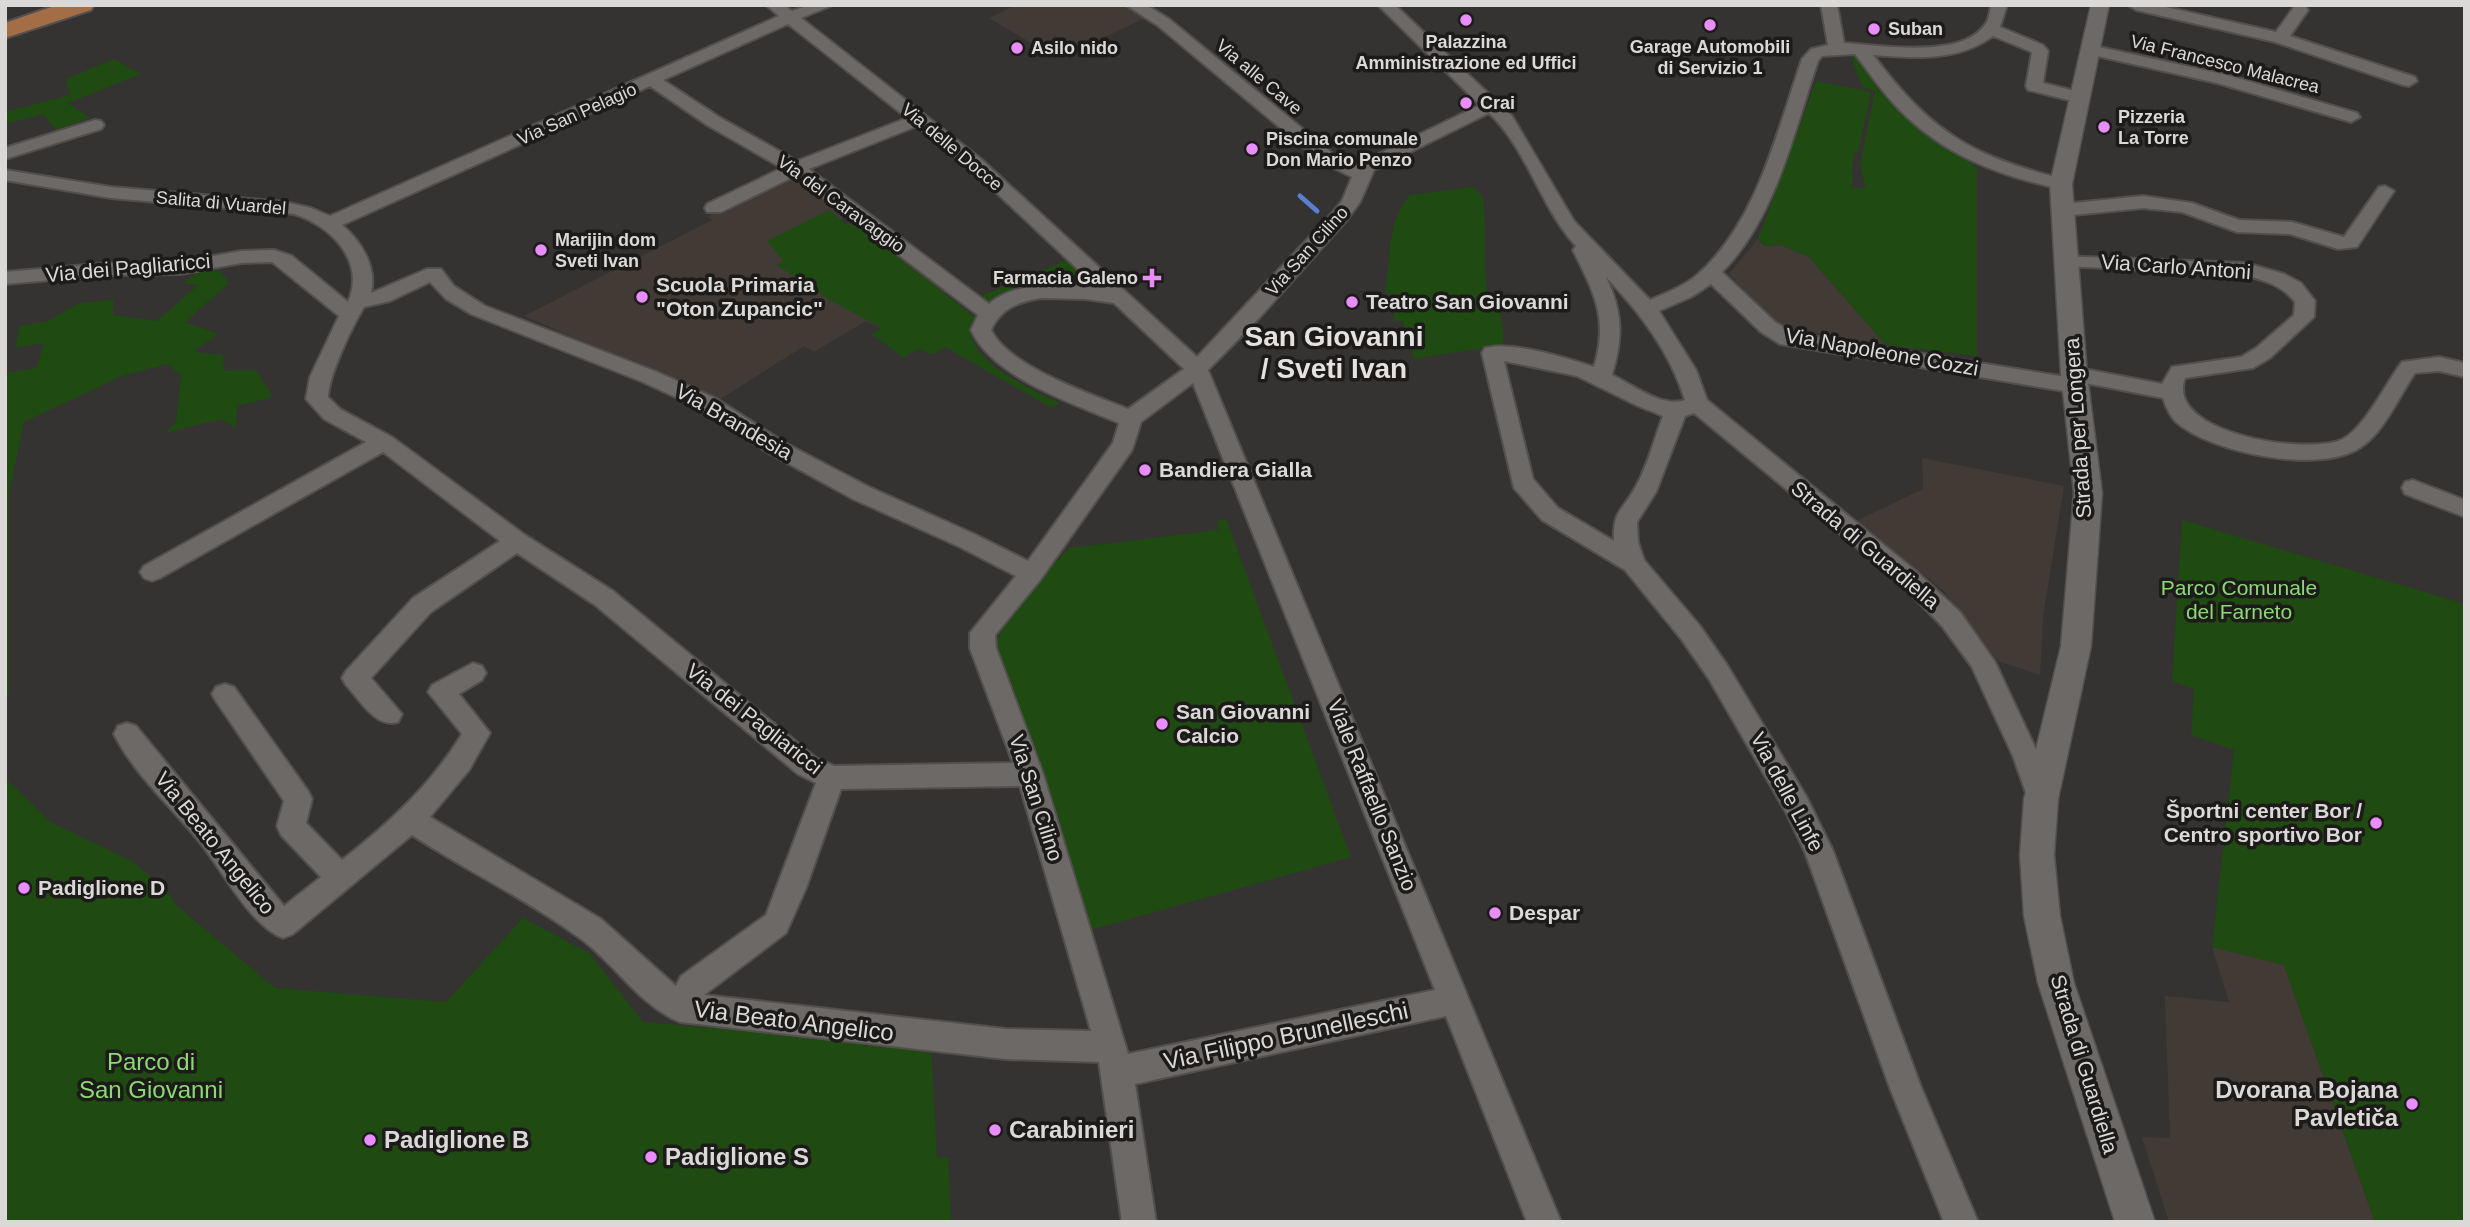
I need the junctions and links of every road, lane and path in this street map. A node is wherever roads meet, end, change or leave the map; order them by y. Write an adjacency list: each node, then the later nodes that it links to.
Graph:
1 (82, 5): 13 (main road)
2 (774, 5): 11 (street, Via delle Docce)
3 (825, 5): 11 (street, Via San Pelagio)
4 (1134, 5): 28 (street, Via alle Cave)
5 (1386, 5): 21 (street)
6 (1829, 5): 15 (street)
7 (1999, 5): 12 (street)
8 (2100, 5): 17 (street, Strada per Longera)
9 (2136, 5): 14 (street)
10 (2300, 9): 14 (street)
11 (790, 17): 18 (street, Via San Pelagio); 23 (street, Via delle Docce)
12 (1991, 29): 16 (street); 20 (street)
13 (5, 31)
14 (2280, 38): 19 (street)
15 (1837, 48): 16 (street); 36 (street)
16 (1860, 49): 29 (street)
17 (2090, 50): 20 (street, Strada per Longera); 22 (street, Via Francesco Malacrea)
18 (653, 81): 26 (street, Via del Caravaggio); 33 (street, Via San Pelagio)
19 (2409, 81)
20 (2081, 98): 29 (street, Strada per Longera)
21 (1493, 105): 28 (street, Via San Cilino); 34 (street)
22 (2351, 117)
23 (920, 119): 26 (street); 38 (street, Via delle Docce)
24 (95, 125): 25 (street)
25 (5, 154)
26 (796, 168): 31 (street); 41 (street, Via del Caravaggio)
27 (5, 175): 33 (street, Salita di Vuardel)
28 (1362, 175): 42 (street, Via San Cilino)
29 (2061, 184): 32 (street, Strada per Longera)
30 (2385, 191): 32 (street)
31 (714, 208)
32 (2063, 210): 35 (street, Strada per Longera)
33 (329, 223): 39 (street, Salita di Vuardel)
34 (1576, 237): 40 (street); 44 (street)
35 (2065, 260): 45 (street, Strada per Longera); 46 (street, Via Carlo Antoni)
36 (1711, 273): 40 (street); 45 (street, Via Napoleone Cozzi)
37 (5, 278): 39 (street, Via dei Pagliaricci)
38 (1121, 298): 41 (street); 42 (street, Via delle Docce)
39 (355, 308): 49 (street, Via dei Pagliaricci); 55 (street, Via Brandesia)
40 (1647, 309): 47 (street)
41 (988, 313): 48 (street)
42 (1197, 369): 48 (street, Via San Cilino); 65 (street, Viale Raffaello Sanzio)
43 (2465, 370): 46 (street)
44 (1601, 377): 47 (street); 53 (street)
45 (2075, 380): 46 (street); 62 (street, Strada per Longera)
46 (2172, 393)
47 (1686, 408): 53 (street, Via delle Linfe); 62 (street, Strada di Guardiella)
48 (1131, 419): 55 (street, Via San Cilino)
49 (384, 442): 52 (street, Via dei Pagliaricci); 54 (street)
50 (2413, 488): 51 (street)
51 (2465, 509)
52 (517, 541): 58 (street); 61 (street, Via dei Pagliaricci)
53 (1633, 564): 70 (street, Via delle Linfe)
54 (152, 572)
55 (1032, 574): 60 (street, Via San Cilino)
56 (473, 673): 63 (street, Via Beato Angelico)
57 (225, 694): 64 (street)
58 (389, 714)
59 (127, 734): 64 (street, Via Beato Angelico)
60 (1030, 774): 61 (street, Via dei Pagliaricci); 67 (street, Via San Cilino)
61 (831, 778): 66 (street)
62 (2041, 799): 71 (street, Strada di Guardiella)
63 (411, 819): 64 (street, Via Beato Angelico); 66 (street, Via Beato Angelico)
64 (340, 878)
65 (1454, 1000): 67 (street, Via Filippo Brunelleschi); 69 (street, Viale Raffaello Sanzio)
66 (680, 1007): 67 (street, Via Beato Angelico)
67 (1114, 1059): 68 (street, Via San Cilino)
68 (1139, 1222)
69 (1544, 1222)
70 (1961, 1222)
71 (2135, 1222)

